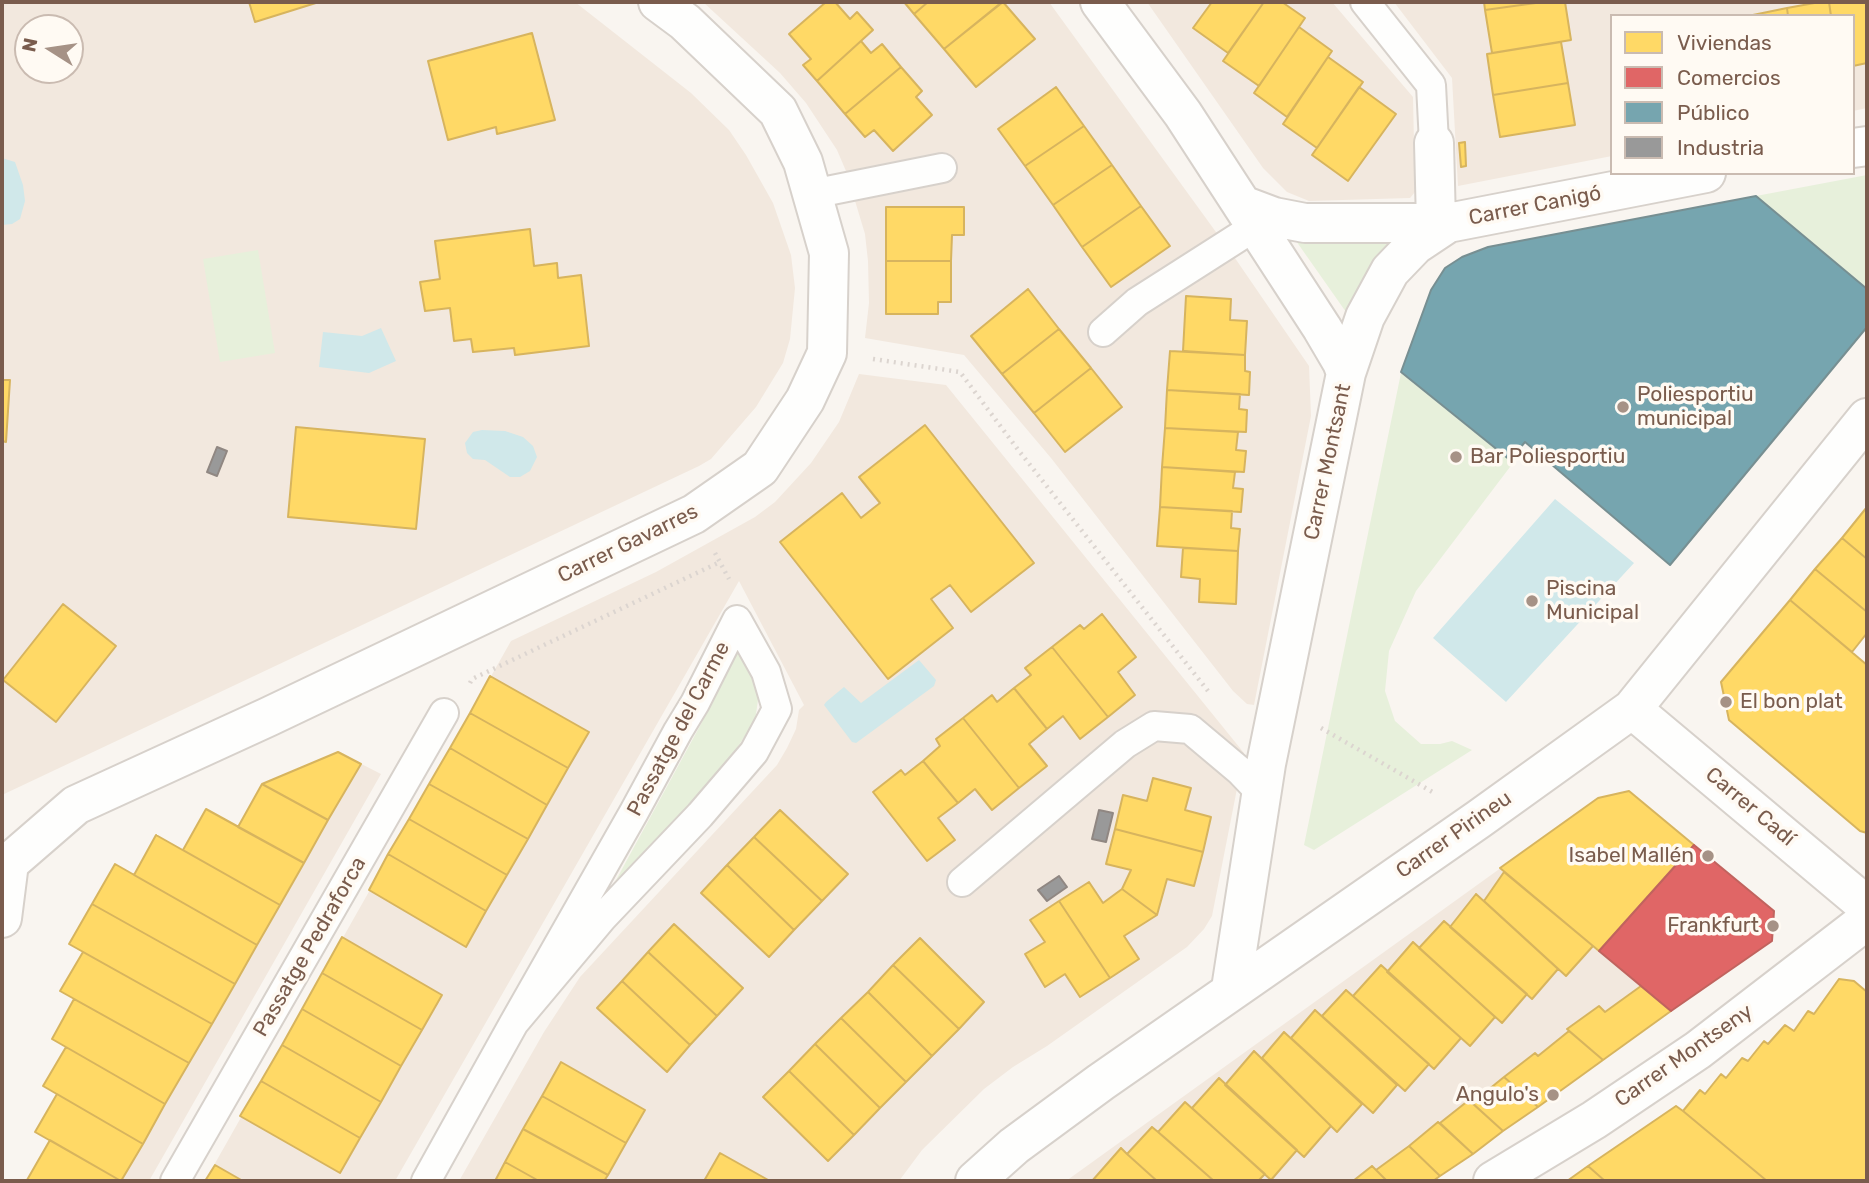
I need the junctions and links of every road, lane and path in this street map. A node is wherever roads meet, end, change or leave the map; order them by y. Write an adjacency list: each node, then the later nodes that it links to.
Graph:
1 (658, 2): 7 (street, Carrer Gavarres)
2 (1100, 2): 8 (street, Carrer Montsant)
3 (1365, 2): 4 (lane)
4 (1434, 143): 9 (street)
5 (942, 169): 7 (lane)
6 (1695, 175): 9 (street, Carrer Canigó)
7 (812, 194): 11 (street, Carrer Gavarres)
8 (1249, 215): 9 (street, Carrer Canigó); 10 (lane); 12 (street, Carrer Montsant)
9 (1442, 223): 12 (street, Carrer Canigó)
10 (1103, 332)
11 (827, 352): 14 (street, Carrer Gavarres); 17 (path)
12 (1346, 373): 21 (street, Carrer Montsant)
13 (1867, 418): 18 (street, Carrer Pirineu)
14 (694, 514): 15 (path); 23 (street, Carrer Gavarres)
15 (720, 562): 16 (path); 19 (path)
16 (737, 620): 29 (lane, Passatge del Carme); 29 (lane, Passatge del Carme)
17 (1215, 699)
18 (1632, 709): 22 (street, Carrer Pirineu); 25 (street, Carrer Cadí)
19 (444, 713): 30 (lane, Passatge Pedraforca)
20 (1321, 728): 22 (path)
21 (1261, 793): 24 (lane); 28 (street, Carrer Montsant)
22 (1479, 819): 28 (street, Carrer Pirineu)
23 (5, 863): 26 (street)
24 (962, 882)
25 (1867, 906)
26 (2, 918)
27 (1867, 920): 33 (street, Carrer Montseny)
28 (1231, 989): 32 (street, Carrer Pirineu)
29 (514, 1023): 31 (lane, Passatge del Carme)
30 (175, 1181)
31 (426, 1181)
32 (975, 1181)
33 (1493, 1181)

